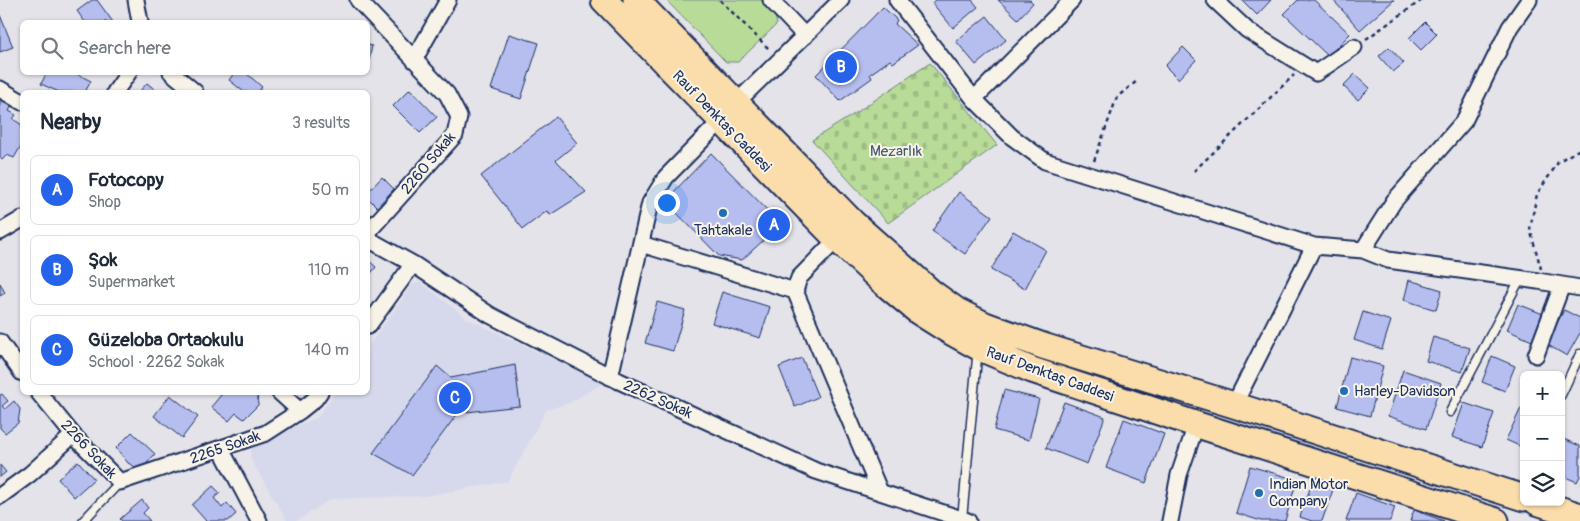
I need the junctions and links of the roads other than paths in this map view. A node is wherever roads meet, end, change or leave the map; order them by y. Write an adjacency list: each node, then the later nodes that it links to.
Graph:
1 (136, 0): 12 (street)
2 (358, 0): 15 (street, 2260 Sokak)
3 (448, 0): 15 (street)
4 (604, 0): 23 (main road, Rauf Denktaş Caddesi)
5 (636, 0): 23 (main road, Rauf Denktaş Caddesi)
6 (770, 0): 13 (street)
7 (841, 0): 13 (street)
8 (897, 0): 21 (street)
9 (1072, 0): 21 (street)
10 (1215, 0): 14 (street)
11 (1529, 0): 31 (street)
12 (140, 20)
13 (805, 36): 23 (street)
14 (1354, 47)
15 (414, 60): 25 (street, 2260 Sokak)
16 (127, 75): 19 (street)
17 (175, 75): 20 (street)
18 (0, 89): 22 (street)
19 (116, 90)
20 (193, 90)
21 (974, 99): 30 (street)
22 (20, 101)
23 (729, 111): 27 (main road, Rauf Denktaş Caddesi); 29 (street); 48 (main road, Rauf Denktaş Caddesi)
24 (20, 220): 26 (street)
25 (370, 230)
26 (0, 232)
27 (837, 239): 36 (street); 51 (main road, Rauf Denktaş Caddesi)
28 (370, 240): 32 (street, 2262 Sokak)
29 (641, 244): 36 (street); 43 (street)
30 (1314, 246): 31 (street); 48 (street)
31 (1363, 250): 33 (street)
32 (413, 264): 37 (street); 43 (street, 2262 Sokak)
33 (1520, 279): 34 (street); 50 (lane)
34 (1562, 285): 35 (street); 40 (street)
35 (1580, 288)
36 (796, 291): 55 (street)
37 (370, 323)
38 (0, 342): 42 (street)
39 (1580, 354): 44 (lane)
40 (1536, 355)
41 (977, 358): 60 (lane)
42 (20, 370)
43 (610, 377): 55 (street, 2262 Sokak)
44 (1565, 386)
45 (40, 395): 52 (street, 2266 Sokak)
46 (282, 395): 49 (street)
47 (318, 395): 49 (street, 2265 Sokak)
48 (1234, 405): 57 (main road, Rauf Denktaş Caddesi)
49 (300, 411): 53 (street, 2265 Sokak)
50 (1450, 412)
51 (1201, 426): 63 (street); 64 (main road, Rauf Denktaş Caddesi)
52 (73, 434): 54 (street, 2266 Sokak); 56 (street)
53 (221, 448): 54 (street, 2265 Sokak); 62 (street)
54 (120, 482): 61 (lane)
55 (880, 492): 60 (street, 2262 Sokak)
56 (0, 496)
57 (1520, 497)
58 (1549, 506): 59 (main road)
59 (1580, 516)
60 (965, 520)
61 (83, 521)
62 (259, 521)
63 (1170, 521)
64 (1496, 521)

